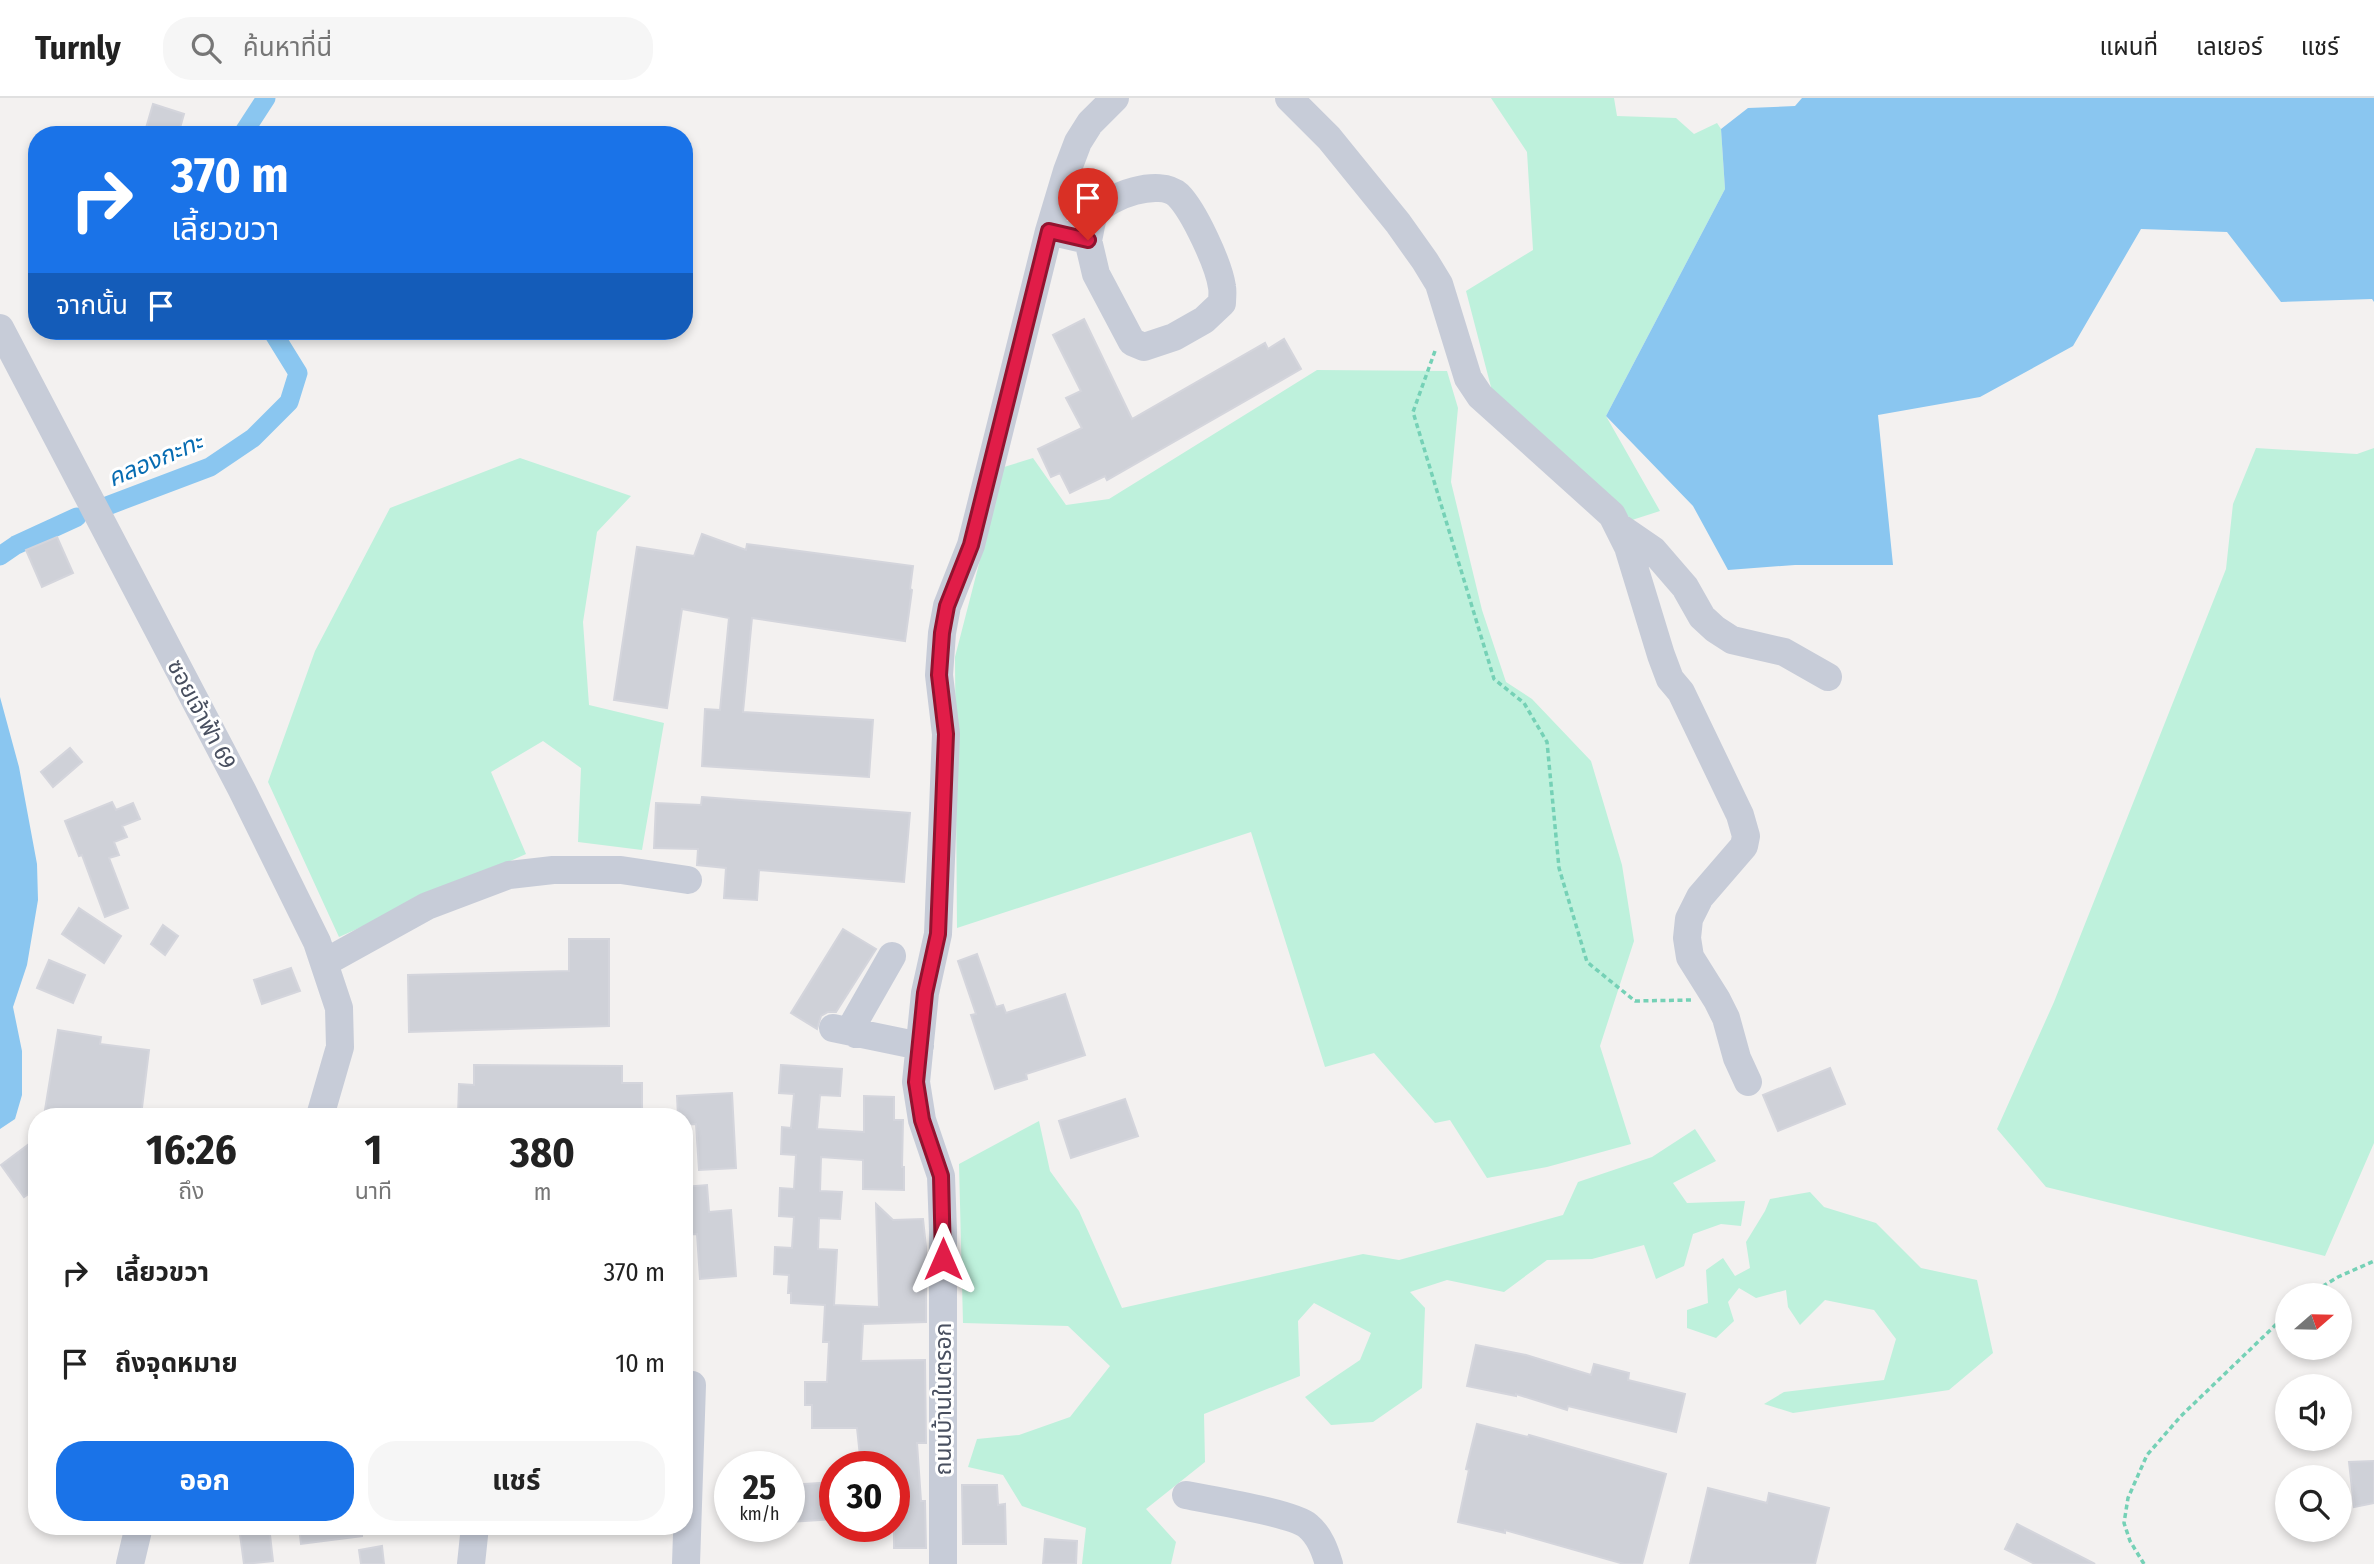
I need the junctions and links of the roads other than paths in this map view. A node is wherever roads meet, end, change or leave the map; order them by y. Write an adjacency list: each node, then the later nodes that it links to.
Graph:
1 (1115, 98): 3 (street, ถนนบ้านในตรอก)
2 (1289, 98): 6 (street)
3 (1049, 231): 4 (street); 11 (street, ถนนบ้านในตรอก)
4 (1088, 240): 4 (street)
5 (0, 328): 10 (street, ซอยเจ้าฟ้า 69)
6 (1618, 526): 7 (street); 12 (street)
7 (1828, 677)
8 (688, 880): 10 (street)
9 (892, 957): 11 (street)
10 (324, 963): 13 (street, ซอยเจ้าฟ้า 69)
11 (920, 1046): 21 (street, ถนนบ้านในตรอก)
12 (1748, 1082)
13 (322, 1108)
14 (1186, 1495): 22 (street)
15 (137, 1535): 18 (street)
16 (474, 1535): 19 (street)
17 (687, 1535): 20 (street)
18 (130, 1564)
19 (471, 1564)
20 (686, 1564)
21 (943, 1564)
22 (1329, 1564)

